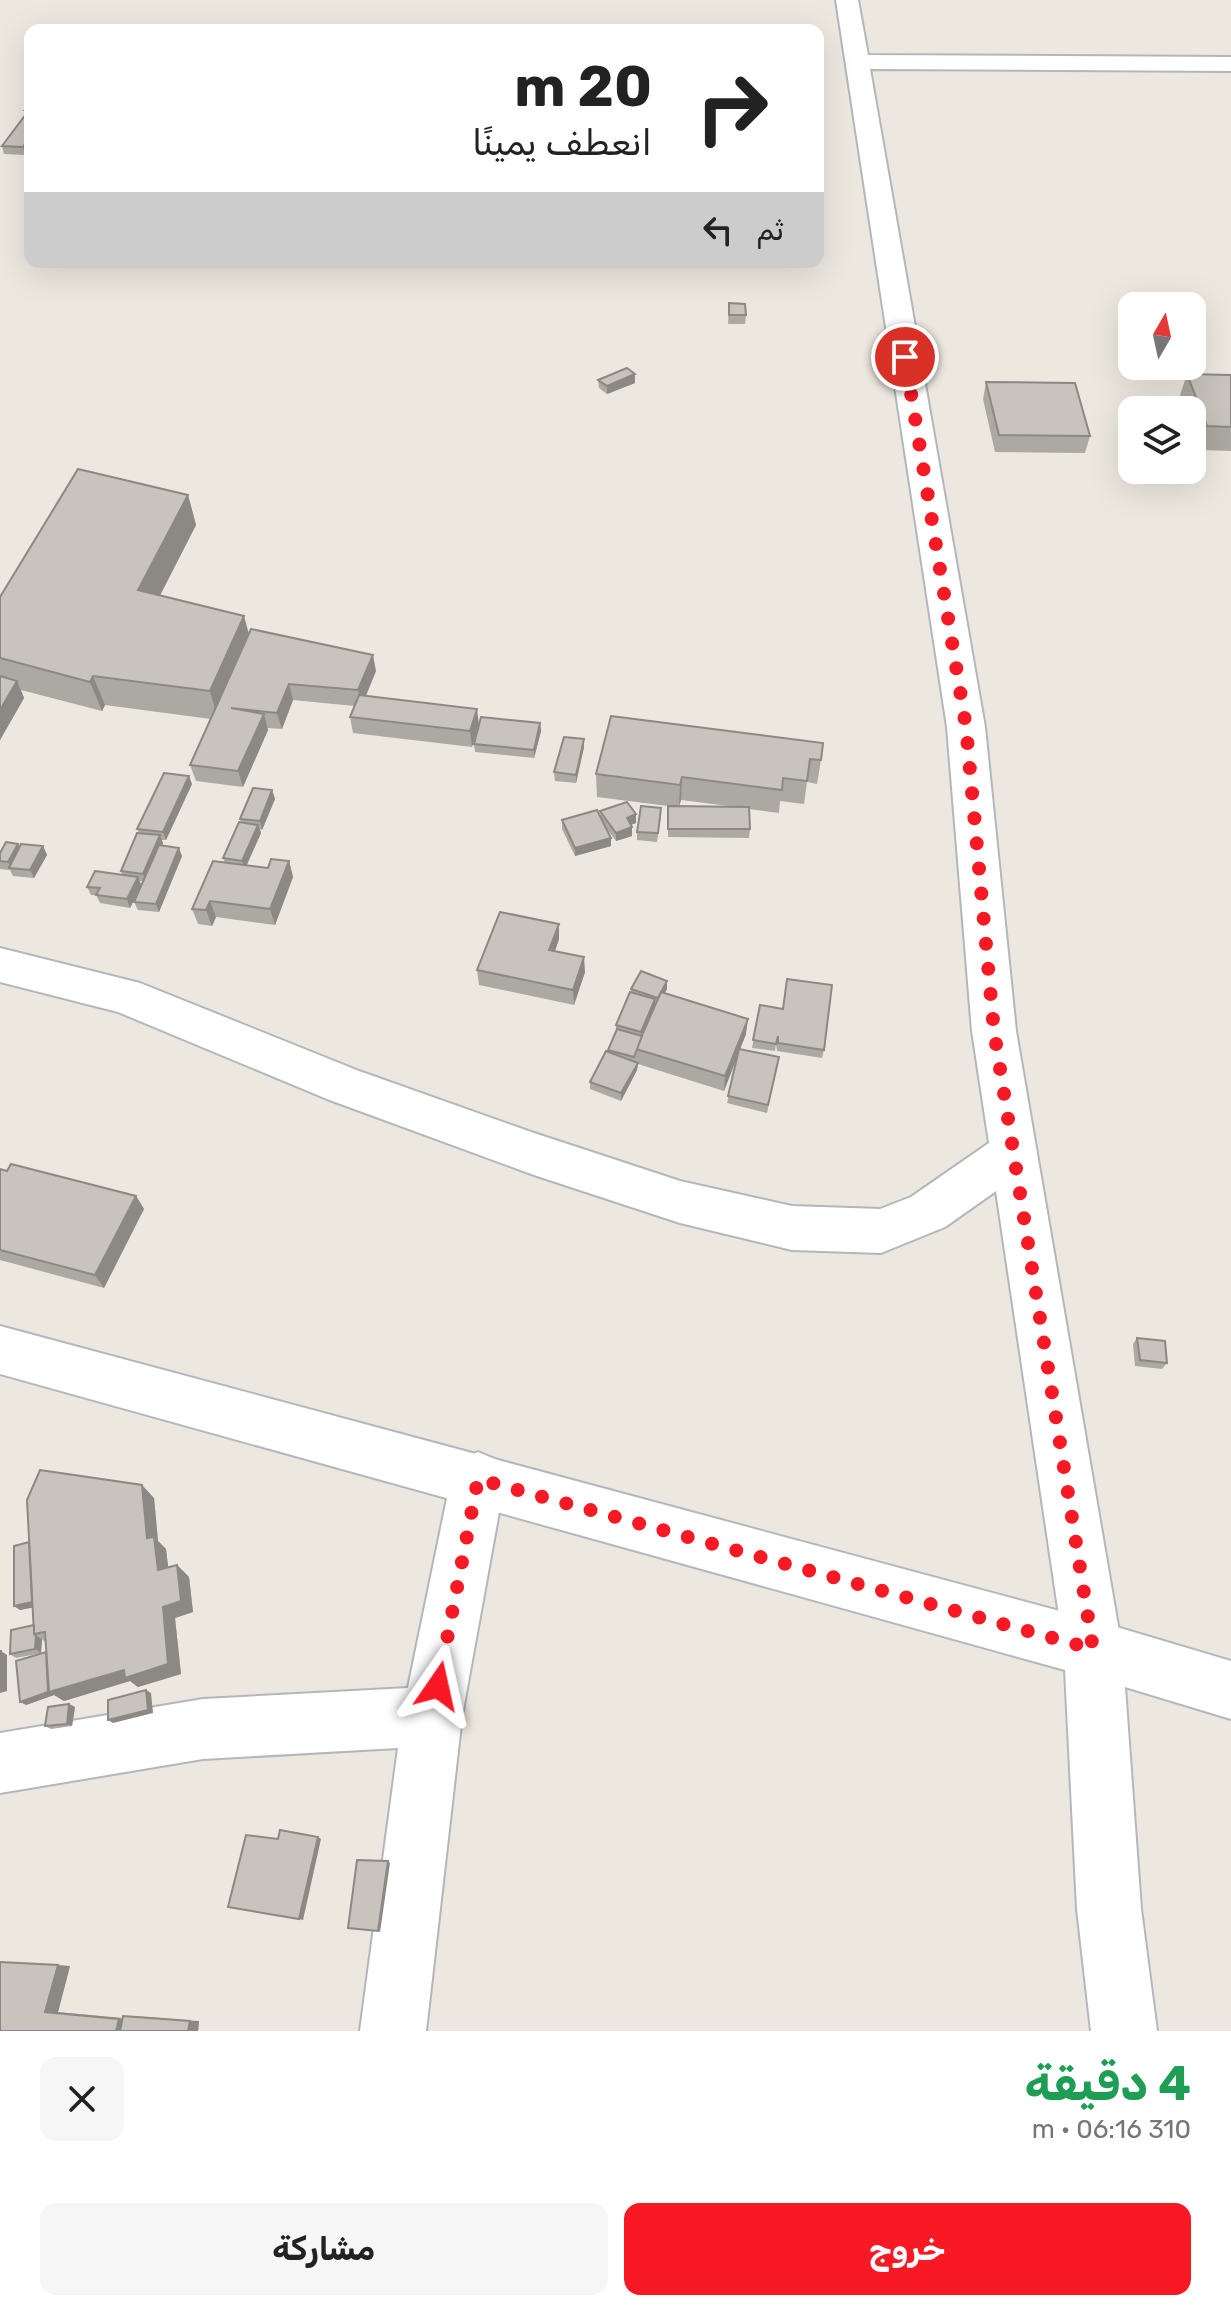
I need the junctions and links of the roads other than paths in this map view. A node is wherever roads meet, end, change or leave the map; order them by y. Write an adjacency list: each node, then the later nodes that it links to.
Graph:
1 (847, 0): 3 (street)
2 (1231, 64): 3 (street)
3 (859, 71): 4 (street); 6 (street)
4 (1231, 83)
5 (0, 965): 6 (street)
6 (1013, 1152): 9 (street)
7 (0, 1350): 8 (street)
8 (478, 1479): 9 (street); 11 (street)
9 (1093, 1649): 10 (street); 14 (street)
10 (1231, 1690)
11 (432, 1716): 12 (street); 13 (street)
12 (0, 1763)
13 (393, 2031)
14 (1124, 2031)

